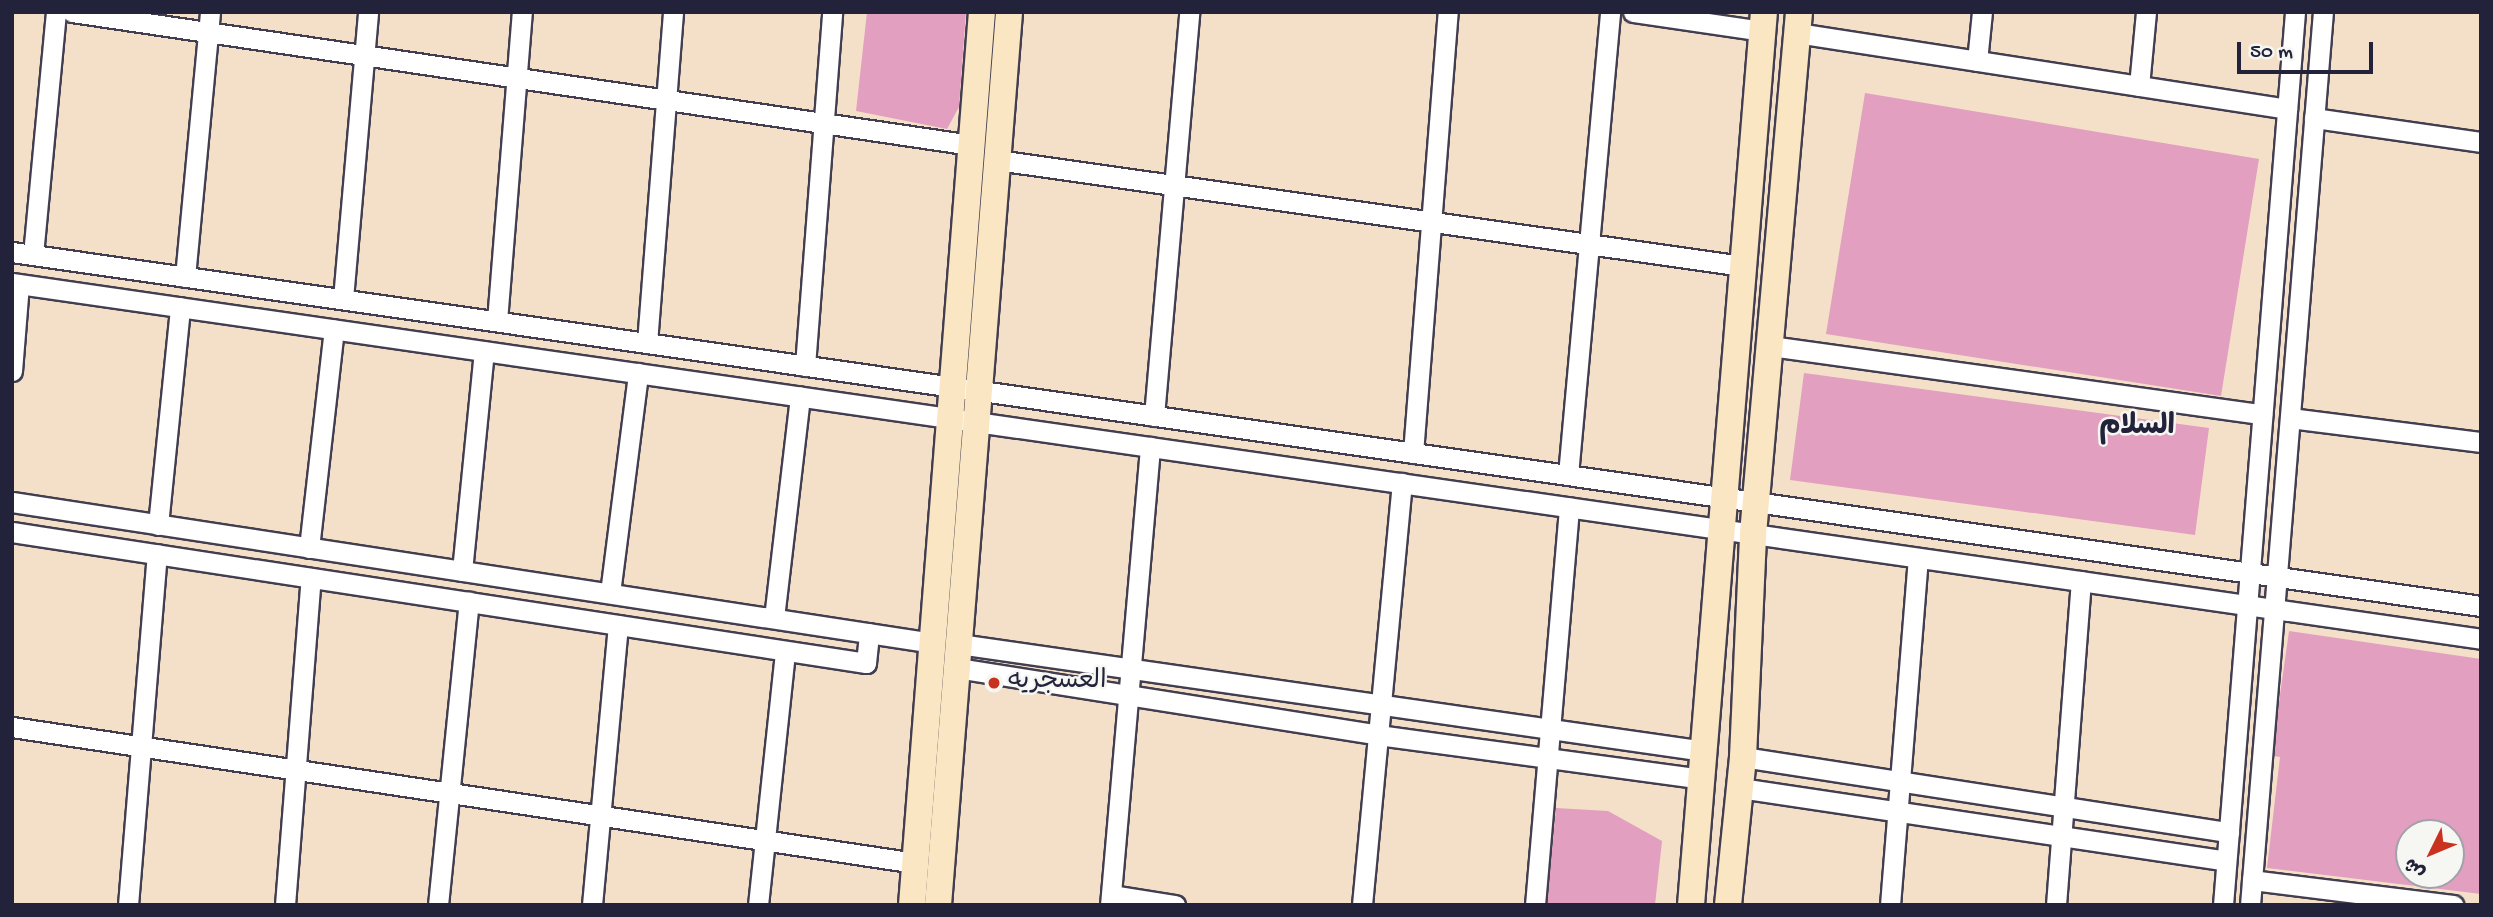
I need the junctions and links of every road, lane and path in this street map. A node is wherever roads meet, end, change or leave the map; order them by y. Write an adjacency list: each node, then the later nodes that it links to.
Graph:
1 (56, 12): 36 (street)
2 (72, 12): 20 (street)
3 (210, 12): 20 (street)
4 (369, 12): 21 (street)
5 (522, 12): 23 (street)
6 (673, 12): 25 (street)
7 (832, 12): 28 (street)
8 (982, 12): 30 (main road)
9 (1009, 12): 31 (main road)
10 (1189, 12): 32 (street)
11 (1448, 12): 33 (street)
12 (1610, 12): 34 (street)
13 (1633, 12): 18 (street)
14 (1982, 12): 22 (street)
15 (2146, 12): 24 (street)
16 (2295, 12): 26 (street)
17 (2323, 12): 27 (street)
18 (1764, 22): 37 (main road)
19 (1798, 23): 22 (street); 45 (main road)
20 (208, 32): 21 (street); 38 (street)
21 (365, 56): 23 (street); 40 (street)
22 (1977, 61): 24 (street)
23 (516, 78): 25 (street); 42 (street)
24 (2139, 86): 26 (street)
25 (667, 100): 28 (street); 44 (street)
26 (2287, 109): 53 (street)
27 (2314, 118): 29 (street); 56 (street)
28 (824, 124): 30 (street); 47 (street)
29 (2481, 142)
30 (972, 145): 50 (main road)
31 (998, 160): 32 (street); 51 (main road)
32 (1174, 185): 33 (street); 54 (street)
33 (1433, 221): 34 (street); 60 (street)
34 (1589, 244): 37 (street); 61 (street)
35 (12, 252): 36 (street)
36 (33, 255): 38 (street)
37 (1743, 266): 63 (main road)
38 (185, 277): 40 (street)
39 (16, 283): 41 (street); 48 (street)
40 (343, 299): 42 (street)
41 (180, 307): 43 (street); 67 (street)
42 (497, 321): 44 (street)
43 (334, 329): 46 (street); 71 (street)
44 (647, 343): 47 (street)
45 (1770, 346): 53 (street); 65 (main road)
46 (484, 351): 49 (street); 74 (street)
47 (805, 366): 50 (street)
48 (12, 370)
49 (638, 373): 52 (street); 79 (street)
50 (953, 387): 51 (street); 55 (main road)
51 (979, 390): 54 (street); 57 (main road)
52 (800, 397): 55 (street); 84 (street)
53 (2262, 414): 75 (street)
54 (1154, 416): 60 (street)
55 (950, 418): 57 (street); 89 (main road)
56 (2290, 418): 58 (street); 76 (street)
57 (976, 422): 59 (street); 89 (main road)
58 (2481, 442)
59 (1150, 447): 62 (street); 90 (street)
60 (1413, 453): 61 (street)
61 (1568, 475): 63 (street)
62 (1402, 484): 66 (street); 92 (street)
63 (1724, 497): 65 (street); 68 (main road)
64 (12, 502): 67 (street)
65 (1756, 502): 70 (main road); 75 (street)
66 (1569, 508): 68 (street); 94 (street)
67 (158, 524): 71 (street)
68 (1722, 530): 70 (street); 97 (main road)
69 (12, 533): 72 (street)
70 (1753, 534): 73 (street); 98 (main road)
71 (309, 548): 74 (street)
72 (157, 554): 77 (street); 96 (street)
73 (1918, 558): 78 (street); 102 (street)
74 (463, 571): 79 (street)
75 (2250, 573): 76 (street); 81 (street)
76 (2277, 577): 82 (street); 83 (street)
77 (311, 578): 80 (street); 100 (street)
78 (2081, 581): 81 (street); 105 (street)
79 (610, 593): 84 (street)
80 (469, 602): 85 (street); 104 (street)
81 (2247, 605): 83 (street); 108 (street)
82 (2481, 606)
83 (2274, 609): 87 (street); 113 (street)
84 (774, 618): 86 (street)
85 (618, 625): 88 (street); 107 (street)
86 (869, 633): 88 (street); 89 (street)
87 (2481, 639)
88 (785, 651): 110 (street)
89 (949, 652): 90 (street); 91 (street); 112 (main road); 121 (main road)
90 (1131, 669): 91 (street); 92 (street)
91 (1128, 696): 95 (street); 114 (street)
92 (1381, 705): 94 (street); 95 (street)
93 (12, 727): 96 (street)
94 (1550, 731): 97 (street); 99 (street)
95 (1378, 736): 99 (street); 123 (street)
96 (141, 746): 100 (street); 115 (street)
97 (1704, 751): 101 (main road)
98 (1743, 757): 102 (street); 103 (main road)
99 (1547, 760): 101 (street); 124 (street)
100 (296, 769): 104 (street); 116 (street)
101 (1702, 779): 125 (main road)
102 (1900, 781): 105 (street); 106 (street)
103 (1740, 788): 106 (street); 126 (main road)
104 (449, 793): 107 (street); 117 (street)
105 (2064, 807): 108 (street); 109 (street)
106 (1897, 812): 109 (street); 127 (street)
107 (600, 816): 110 (street); 118 (street)
108 (2228, 832): 111 (street)
109 (2061, 837): 111 (street); 128 (street)
110 (765, 840): 112 (street); 119 (street)
111 (2226, 861): 129 (street)
112 (915, 863): 120 (main road)
113 (2252, 880): 130 (street); 131 (street)
114 (1110, 900): 122 (street)
115 (128, 905)
116 (285, 905)
117 (438, 905)
118 (592, 905)
119 (758, 905)
120 (912, 905)
121 (938, 905)
122 (1175, 905)
123 (1362, 905)
124 (1535, 905)
125 (1691, 905)
126 (1728, 905)
127 (1890, 905)
128 (2056, 905)
129 (2223, 905)
130 (2250, 905)
131 (2453, 905)

